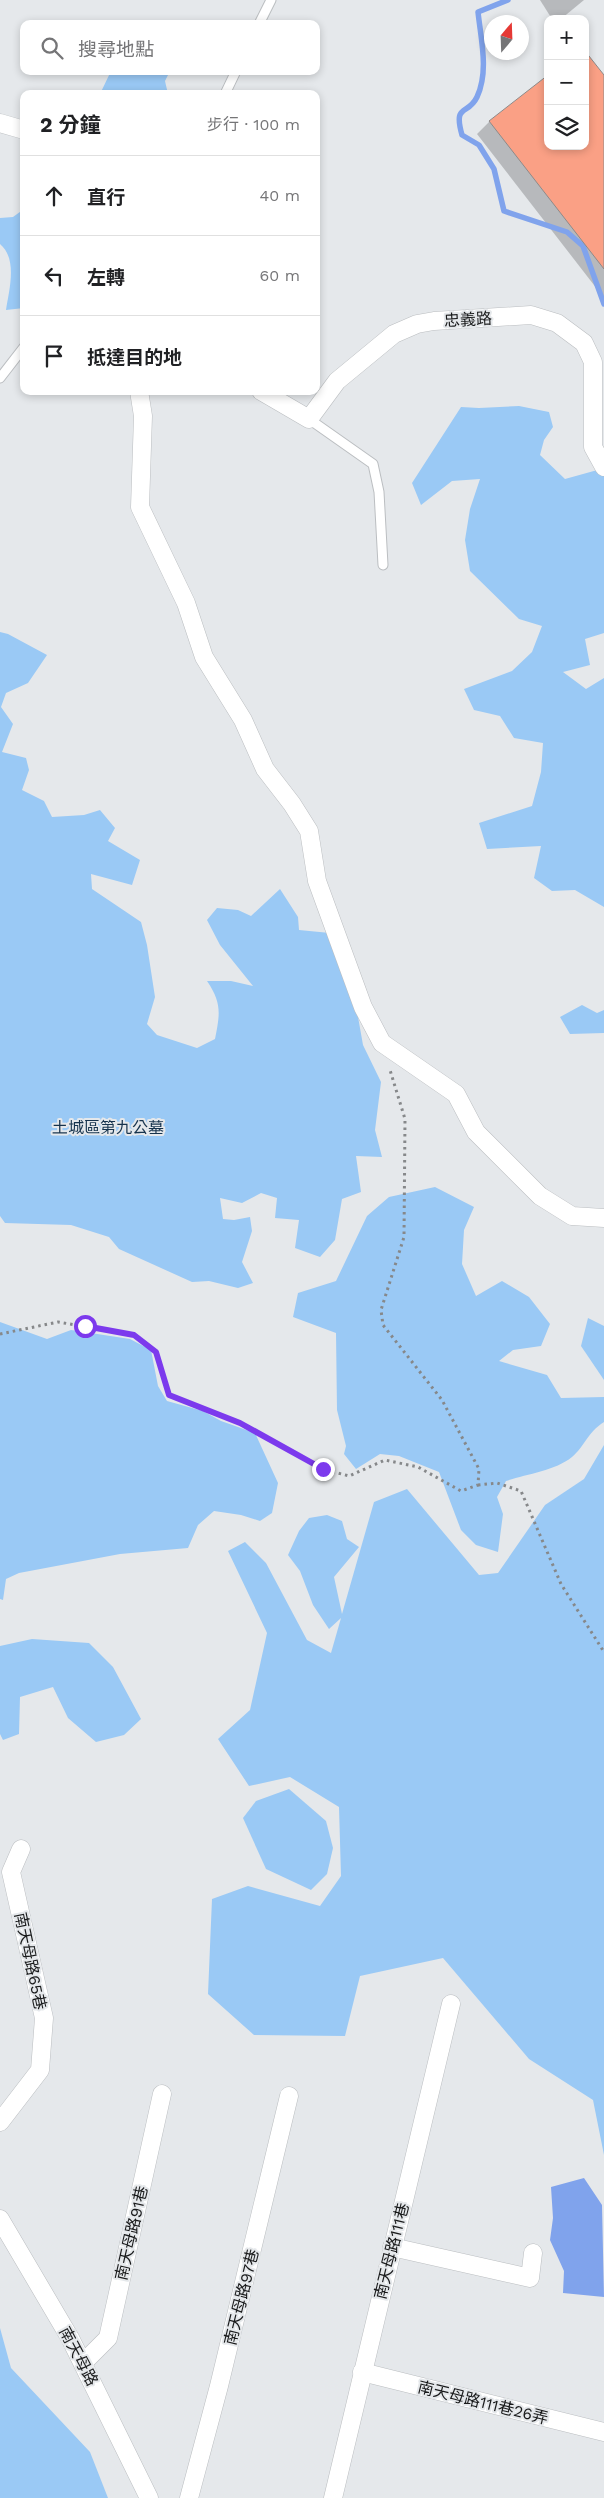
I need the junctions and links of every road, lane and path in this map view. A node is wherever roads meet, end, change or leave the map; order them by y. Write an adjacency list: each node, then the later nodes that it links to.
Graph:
1 (271, 0): 2 (lane)
2 (261, 20)
3 (234, 75): 4 (lane)
4 (226, 90)
5 (0, 122): 6 (street)
6 (20, 129)
7 (20, 352): 8 (lane)
8 (0, 378)
9 (139, 395): 14 (street)
10 (268, 395): 11 (street)
11 (309, 419): 12 (street, 忠義路); 13 (lane)
12 (604, 467)
13 (383, 565)
14 (382, 1043): 15 (street); 17 (path)
15 (604, 1218)
16 (0, 1334): 17 (path)
17 (478, 1485): 18 (path)
18 (604, 1652)
19 (21, 1849): 23 (street, 南天母路65巷)
20 (451, 2004): 25 (street, 南天母路111巷)
21 (162, 2094): 27 (street, 南天母路91巷)
22 (289, 2096): 31 (street, 南天母路97巷)
23 (0, 2122)
24 (0, 2219): 27 (street, 南天母路)
25 (392, 2248): 26 (street); 28 (street, 南天母路111巷)
26 (533, 2253)
27 (83, 2363): 30 (street, 南天母路)
28 (362, 2372): 29 (street, 南天母路111巷26弄); 32 (street, 南天母路111巷)
29 (604, 2432)
30 (149, 2498)
31 (189, 2498)
32 (333, 2498)

